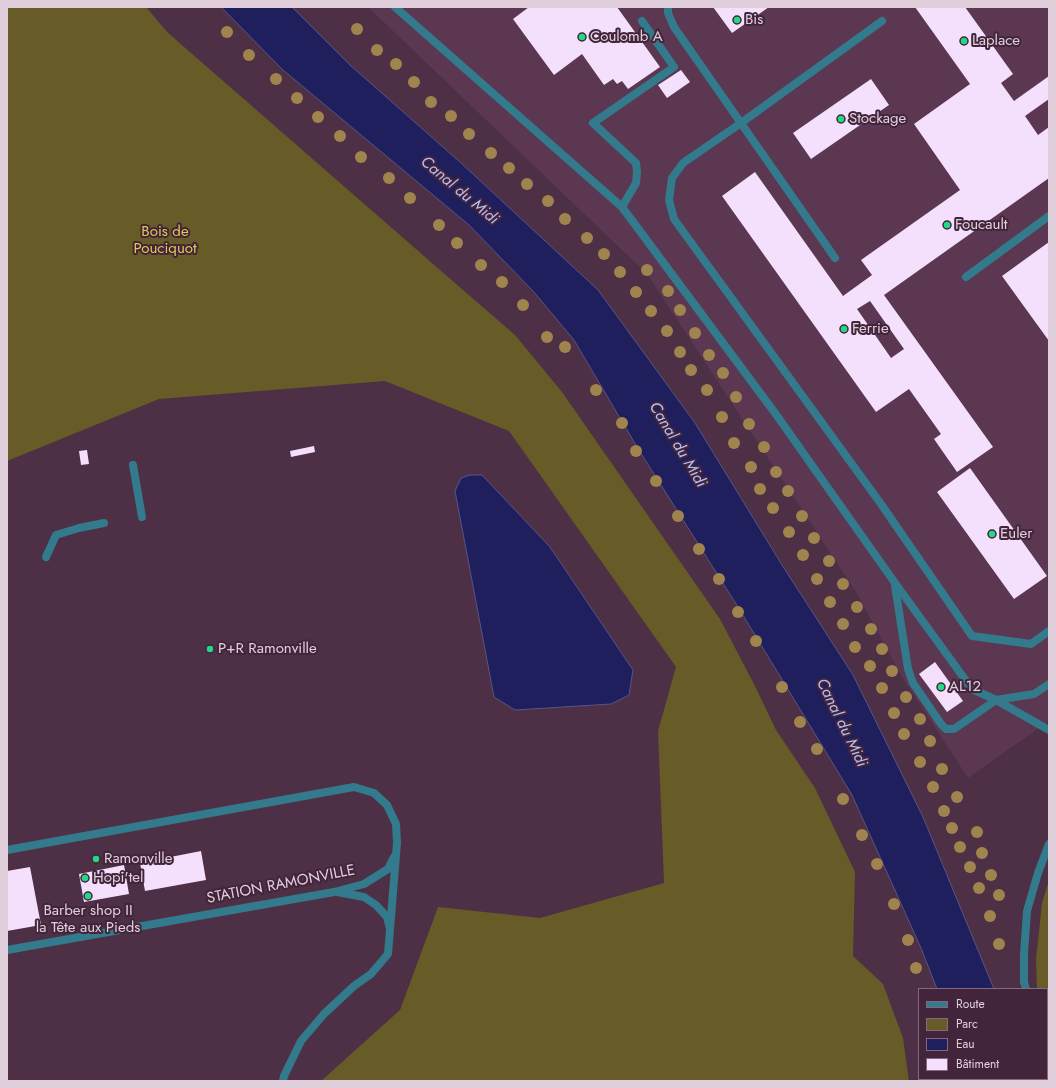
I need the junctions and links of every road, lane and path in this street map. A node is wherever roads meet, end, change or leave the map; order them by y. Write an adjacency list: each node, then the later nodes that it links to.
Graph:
1 (395, 7): 6 (street)
2 (668, 7): 5 (street)
3 (642, 21): 6 (street)
4 (882, 21): 5 (street)
5 (741, 123): 8 (street); 15 (street)
6 (622, 207): 14 (street)
7 (1049, 216): 9 (street)
8 (835, 258)
9 (966, 277)
10 (133, 465): 11 (street)
11 (142, 517)
12 (104, 523): 13 (street)
13 (46, 557)
14 (895, 583): 17 (street); 17 (street)
15 (1049, 631)
16 (1049, 684): 17 (street)
17 (996, 700): 18 (street)
18 (1049, 730)
19 (1049, 844): 25 (street)
20 (7, 850): 21 (street)
21 (396, 855): 22 (street, STATION RAMONVILLE); 23 (street)
22 (334, 892): 23 (street); 24 (street, STATION RAMONVILLE)
23 (390, 928): 26 (street)
24 (7, 950)
25 (1026, 988)
26 (283, 1081)

